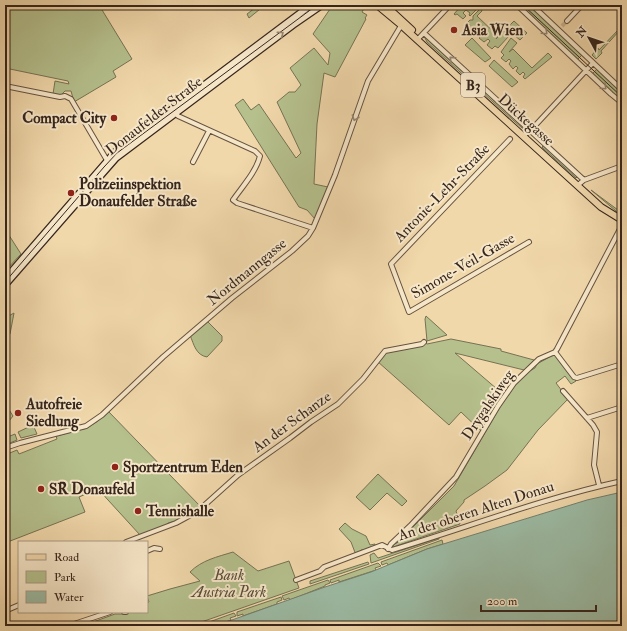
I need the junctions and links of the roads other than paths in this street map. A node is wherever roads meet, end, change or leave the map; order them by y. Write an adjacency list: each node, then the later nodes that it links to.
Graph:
1 (311, 5): 21 (main road, Donaufelder Straße)
2 (322, 5): 21 (main road, Donaufelder Straße, one-way to 2)
3 (377, 5): 10 (main road, Dückegasse / B3)
4 (385, 5): 10 (main road, Dückegasse / B3)
5 (450, 5): 13 (street)
6 (517, 5): 16 (street, one-way to 16)
7 (532, 5): 12 (street)
8 (582, 5): 9 (street)
9 (566, 21)
10 (403, 23): 13 (main road, Dückegasse / B3); 30 (street, Nordmanngasse, one-way to 30)
11 (562, 26): 12 (street)
12 (558, 30): 14 (street)
13 (420, 37): 23 (main road, Dückegasse / B3)
14 (588, 58): 15 (street); 16 (street)
15 (593, 63): 17 (street); 19 (street)
16 (582, 66): 17 (street)
17 (586, 71): 20 (street, one-way to 20); 23 (street)
18 (5, 86): 25 (street)
19 (622, 90)
20 (622, 103)
21 (174, 111): 22 (street); 25 (main road, Donaufelder Straße)
22 (209, 131): 26 (street); 30 (street)
23 (527, 133): 28 (main road, Dückegasse / B3)
24 (510, 139): 35 (street, Antonie-Lehr-Straße)
25 (108, 162): 33 (main road, Donaufelder Straße); 34 (main road, Donaufelder Straße)
26 (193, 162)
27 (622, 166): 28 (street)
28 (581, 183): 29 (main road, Dückegasse / B3)
29 (622, 219)
30 (313, 228): 42 (street, Nordmanngasse)
31 (621, 229): 37 (street)
32 (529, 242): 35 (street, Simone-Veil-Gasse)
33 (5, 278)
34 (5, 285)
35 (409, 312)
36 (424, 342): 45 (street, An der Schanze)
37 (555, 352): 38 (street); 47 (street, Drygalskiweg)
38 (622, 364)
39 (563, 391): 41 (street)
40 (622, 406): 41 (street)
41 (587, 418): 44 (street)
42 (5, 448)
43 (622, 480): 44 (street, An der oberen Alten Donau)
44 (600, 486): 47 (street, An der oberen Alten Donau)
45 (129, 541)
46 (160, 548): 48 (street)
47 (388, 549): 49 (street, An der oberen Alten Donau)
48 (148, 551)
49 (296, 580)
50 (18, 606): 51 (street)
51 (5, 612)
52 (98, 614): 53 (street)
53 (68, 626)

